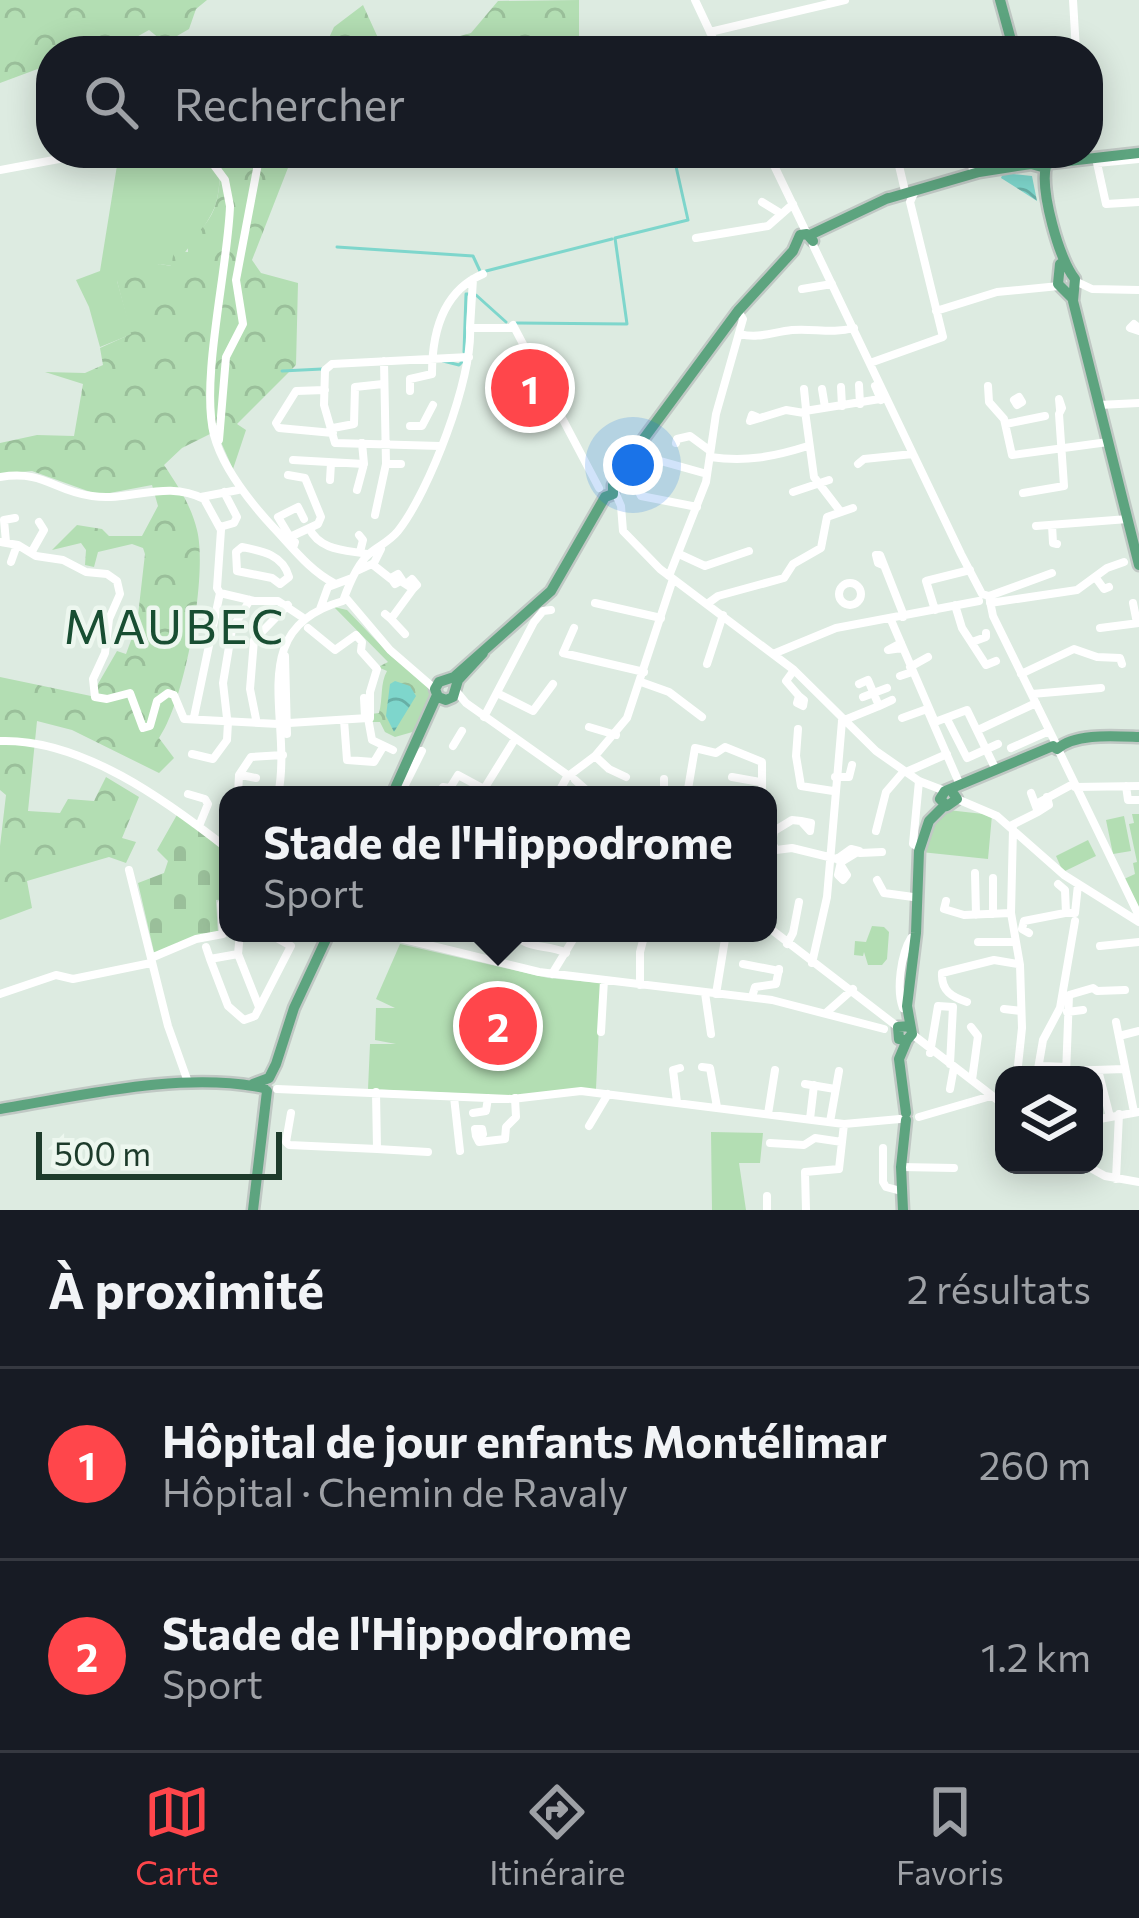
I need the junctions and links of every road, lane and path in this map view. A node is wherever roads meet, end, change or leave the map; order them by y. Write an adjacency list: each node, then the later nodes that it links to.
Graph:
1 (695, 0): 5 (street)
2 (845, 0): 5 (street)
3 (999, 0): 7 (main road)
4 (1073, 0): 8 (street)
5 (710, 32): 6 (street)
6 (712, 36)
7 (1007, 36)
8 (1075, 36)
9 (1103, 151): 10 (main road)
10 (1139, 154): 11 (main road); 12 (street)
11 (1103, 157)
12 (1103, 162)
13 (36, 163): 22 (street)
14 (216, 168): 79 (street)
15 (257, 168): 79 (street)
16 (775, 168): 27 (street)
17 (900, 168): 24 (street)
18 (975, 168): 23 (street)
19 (1000, 168): 23 (main road)
20 (1040, 168): 34 (main road)
21 (1098, 168): 26 (street)
22 (0, 170)
23 (977, 173): 24 (main road)
24 (908, 195): 30 (main road); 38 (street)
25 (762, 202): 28 (street)
26 (1139, 202)
27 (794, 206): 28 (street); 30 (street)
28 (779, 213): 29 (street)
29 (696, 238)
30 (806, 242): 33 (street); 37 (main road)
31 (483, 274): 32 (street)
32 (473, 279): 39 (street); 43 (street)
33 (832, 284): 35 (street); 40 (street)
34 (1068, 285): 36 (street); 38 (street); 65 (main road)
35 (802, 289)
36 (1139, 290)
37 (738, 311): 41 (street); 96 (main road)
38 (936, 311): 45 (street)
39 (470, 328): 42 (street); 96 (street)
40 (854, 328): 41 (street); 45 (street)
41 (740, 334): 81 (street)
42 (469, 357): 43 (street); 77 (street)
43 (432, 358): 44 (street); 46 (street)
44 (384, 361): 47 (street); 57 (street)
45 (870, 363): 59 (street)
46 (433, 374): 50 (street); 58 (street)
47 (384, 384): 49 (street); 75 (street)
48 (859, 385): 62 (street)
49 (355, 386): 53 (street); 71 (street)
50 (433, 386)
51 (875, 386): 59 (street)
52 (988, 386): 68 (street)
53 (343, 387)
54 (841, 387): 64 (street)
55 (804, 389): 67 (street)
56 (822, 389): 66 (street)
57 (325, 390): 71 (street); 71 (street)
58 (410, 391)
59 (884, 399): 62 (street); 82 (street)
60 (1014, 402): 68 (street)
61 (1139, 403): 65 (street)
62 (860, 404): 64 (street)
63 (433, 405): 76 (street)
64 (842, 406): 66 (street)
65 (1099, 406): 72 (main road)
66 (825, 407): 67 (street)
67 (806, 411): 69 (street); 78 (street)
68 (1000, 411): 70 (street)
69 (757, 417)
70 (1005, 424): 80 (street); 80 (street)
71 (334, 434): 73 (street); 84 (street)
72 (1108, 442): 80 (street); 108 (main road)
73 (362, 443): 75 (street); 85 (street)
74 (676, 443): 81 (street)
75 (385, 444): 76 (street); 88 (street)
76 (410, 444): 77 (street)
77 (440, 446): 122 (street)
78 (808, 446): 81 (street); 95 (street)
79 (219, 447): 118 (street)
80 (1062, 449): 101 (street)
81 (710, 454): 89 (street)
82 (913, 454): 87 (street); 127 (street)
83 (292, 460): 84 (street)
84 (330, 461): 85 (street); 93 (street)
85 (364, 464): 98 (street)
86 (401, 464): 88 (street)
87 (858, 464)
88 (385, 469): 92 (street); 106 (street)
89 (707, 474): 103 (street); 103 (street)
90 (288, 475): 110 (street)
91 (0, 477): 102 (street)
92 (396, 479)
93 (330, 480)
94 (830, 480): 95 (street)
95 (818, 485): 100 (street); 105 (street)
96 (605, 488): 129 (street); 171 (main road)
97 (238, 490): 99 (street)
98 (357, 490)
99 (224, 492): 102 (street); 111 (street)
100 (793, 492)
101 (1023, 493)
102 (201, 496): 111 (street)
103 (697, 507): 121 (street)
104 (853, 508): 105 (street)
105 (840, 511): 139 (street)
106 (375, 515)
107 (15, 518): 116 (street)
108 (1128, 519): 113 (street); 126 (main road)
109 (39, 522): 120 (street)
110 (308, 525): 115 (street); 115 (street); 122 (street)
111 (220, 526): 133 (street)
112 (1036, 526): 113 (street)
113 (1052, 526): 117 (street)
114 (359, 535): 122 (street)
115 (290, 537): 118 (street)
116 (7, 543): 120 (street); 123 (street)
117 (1058, 544)
118 (293, 548): 134 (street)
119 (749, 551): 121 (street)
120 (31, 553): 181 (street)
121 (678, 554): 129 (street)
122 (367, 561): 134 (street); 155 (street)
123 (11, 562)
124 (1124, 562): 130 (street)
125 (884, 565): 147 (street)
126 (1139, 565)
127 (970, 570): 137 (street); 144 (street)
128 (1052, 573): 137 (street)
129 (671, 577): 139 (street); 148 (street)
130 (1096, 578): 132 (street); 137 (street)
131 (277, 584): 131 (street); 136 (street)
132 (1105, 589)
133 (220, 593): 135 (street); 181 (street)
134 (336, 593): 150 (street); 171 (street)
135 (250, 600): 136 (street); 186 (street)
136 (274, 600): 140 (street)
137 (986, 600): 142 (street); 164 (street)
138 (595, 603): 148 (street)
139 (707, 604): 145 (street)
140 (288, 605): 150 (street); 184 (street)
141 (849, 605): 151 (street)
142 (955, 605): 144 (street); 156 (street)
143 (551, 610): 172 (street)
144 (935, 610): 147 (street)
145 (723, 615): 157 (street); 160 (street)
146 (1137, 615): 153 (street)
147 (903, 617): 149 (street)
148 (661, 618): 166 (street)
149 (891, 620): 151 (street); 162 (street)
150 (307, 621): 182 (street); 188 (street)
151 (850, 625): 157 (street)
152 (574, 628): 166 (street)
153 (1100, 628)
154 (986, 633): 156 (street)
155 (405, 634)
156 (972, 642): 159 (street)
157 (773, 655): 163 (street)
158 (928, 657): 162 (street)
159 (996, 661)
160 (707, 664)
161 (1122, 664): 164 (street)
162 (911, 669): 165 (street); 185 (street)
163 (794, 670): 174 (street); 189 (street)
164 (1021, 674): 176 (street)
165 (900, 676)
166 (642, 677): 180 (street); 195 (street)
167 (866, 681): 173 (street)
168 (553, 684): 172 (street)
169 (887, 688): 173 (street)
170 (1101, 688): 176 (street)
171 (446, 690): 179 (street); 224 (main road)
172 (496, 693): 179 (street)
173 (868, 695): 178 (street)
174 (799, 696)
175 (364, 698): 182 (street)
176 (1034, 699): 192 (street); 193 (street)
177 (892, 700): 178 (street)
178 (879, 706): 189 (street)
179 (484, 717): 197 (street)
180 (702, 717)
181 (194, 718): 186 (street)
182 (368, 718): 187 (street); 187 (street)
183 (902, 718): 206 (street)
184 (256, 719): 186 (street); 188 (street)
185 (947, 719): 192 (street); 203 (street)
186 (228, 720): 188 (street); 205 (street)
187 (344, 720): 188 (street)
188 (283, 722): 207 (street); 223 (street)
189 (846, 722): 211 (street); 215 (street)
190 (589, 727): 195 (street)
191 (798, 729): 237 (street)
192 (977, 730): 203 (street)
193 (1049, 730): 201 (street); 202 (street)
194 (462, 731): 200 (street)
195 (616, 735): 208 (street)
196 (1139, 737): 201 (main road)
197 (514, 739): 217 (street); 228 (street)
198 (0, 741): 244 (street)
199 (998, 744): 203 (street)
200 (453, 746)
201 (1056, 746): 210 (main road); 234 (street)
202 (1011, 748)
203 (987, 750): 210 (street)
204 (422, 751): 225 (street)
205 (192, 754)
206 (947, 754): 211 (street); 240 (street)
207 (283, 755): 212 (street); 222 (street)
208 (595, 756): 213 (street); 217 (street)
209 (852, 765): 215 (street)
210 (997, 771): 240 (main road)
211 (905, 772): 220 (street); 247 (street)
212 (239, 775): 216 (street); 221 (street)
213 (626, 776)
214 (733, 777): 219 (street)
215 (835, 777): 237 (street)
216 (256, 778)
217 (570, 779): 229 (street); 230 (street)
218 (664, 779): 231 (street)
219 (760, 782): 232 (street); 233 (street)
220 (922, 782): 240 (street); 250 (street)
221 (238, 786)
222 (281, 786)
223 (282, 786)
224 (400, 786)
225 (401, 786)
226 (451, 786): 227 (street)
227 (478, 786)
228 (486, 786)
229 (564, 786)
230 (579, 786)
231 (664, 786)
232 (689, 786)
233 (761, 786)
234 (1074, 786): 235 (street); 242 (street); 267 (street)
235 (1126, 786): 236 (street); 241 (street)
236 (1139, 786)
237 (833, 791): 253 (street)
238 (1031, 793): 242 (street)
239 (188, 794): 244 (street)
240 (951, 796): 246 (street); 250 (main road)
241 (1139, 800)
242 (1037, 808): 246 (street)
243 (801, 821): 245 (street)
244 (199, 826): 248 (street)
245 (777, 827)
246 (1012, 828): 249 (street)
247 (877, 831)
248 (219, 842)
249 (1018, 842): 259 (street); 263 (street)
250 (917, 848): 260 (main road)
251 (777, 850): 253 (street)
252 (882, 852): 253 (street)
253 (837, 861): 291 (street)
254 (129, 870): 289 (street)
255 (975, 873): 265 (street)
256 (993, 878): 264 (street)
257 (877, 880): 260 (street)
258 (1058, 884): 266 (street)
259 (1078, 886): 266 (street); 267 (street)
260 (915, 900): 314 (main road); 314 (main road)
261 (946, 901): 265 (street)
262 (799, 902): 281 (street)
263 (1011, 913): 264 (street); 285 (street)
264 (993, 914): 265 (street)
265 (976, 915)
266 (1070, 916): 268 (street); 320 (street)
267 (1139, 919)
268 (1029, 933)
269 (219, 935): 289 (street)
270 (777, 935): 281 (street)
271 (239, 942): 287 (street)
272 (284, 942): 304 (street)
273 (324, 942): 331 (main road)
274 (412, 942): 294 (street)
275 (526, 942): 282 (street)
276 (572, 942): 286 (street)
277 (642, 942): 296 (street)
278 (725, 942): 301 (street)
279 (978, 942): 285 (street)
280 (1139, 942): 284 (street)
281 (787, 943): 291 (street)
282 (544, 944): 286 (street)
283 (206, 946): 288 (street)
284 (1100, 946)
285 (1016, 947): 290 (street); 293 (street)
286 (566, 953): 294 (street)
287 (238, 954): 288 (street); 304 (street)
288 (210, 959): 304 (street)
289 (151, 961): 300 (street); 329 (street)
290 (1007, 961): 293 (street); 303 (street)
291 (813, 962): 298 (street)
292 (743, 964): 302 (street)
293 (1020, 965): 307 (street)
294 (552, 974): 295 (street)
295 (604, 980): 296 (street); 313 (street)
296 (640, 985): 299 (street)
297 (1125, 990): 309 (street)
298 (851, 991): 308 (street); 314 (street)
299 (705, 993): 301 (street); 315 (street)
300 (0, 994)
301 (716, 994): 302 (street)
302 (752, 997): 308 (street)
303 (967, 1001)
304 (259, 1006)
305 (1004, 1009): 307 (street)
306 (1084, 1010): 309 (street)
307 (1022, 1011): 319 (street)
308 (832, 1012): 314 (street)
309 (1067, 1012): 321 (street)
310 (1116, 1022): 316 (street)
311 (971, 1027): 328 (street)
312 (1139, 1031): 316 (street)
313 (601, 1032)
314 (901, 1032): 317 (street); 349 (main road)
315 (711, 1034)
316 (1119, 1036): 324 (street)
317 (933, 1053): 318 (street); 318 (street)
318 (952, 1066): 328 (street); 342 (street)
319 (1019, 1066)
320 (1040, 1066)
321 (1066, 1066)
322 (702, 1067): 341 (street)
323 (680, 1068): 340 (street)
324 (1125, 1069): 326 (street); 344 (street)
325 (775, 1070): 347 (street)
326 (1103, 1070)
327 (839, 1071): 332 (street)
328 (972, 1080): 335 (street)
329 (188, 1084): 331 (main road); 343 (main road)
330 (1103, 1084): 348 (street)
331 (271, 1085): 333 (street); 369 (main road)
332 (836, 1089): 351 (street); 352 (street)
333 (376, 1092): 336 (street); 359 (street)
334 (608, 1094): 338 (street); 340 (street); 354 (street)
335 (991, 1096): 339 (street); 342 (street)
336 (454, 1097): 337 (street); 360 (street)
337 (488, 1098): 338 (street); 346 (street)
338 (515, 1098): 355 (street)
339 (995, 1099)
340 (677, 1102): 341 (street)
341 (717, 1107): 347 (street)
342 (948, 1108): 349 (street)
343 (0, 1109)
344 (1136, 1112): 348 (street)
345 (291, 1113): 359 (street)
346 (472, 1113)
347 (768, 1114): 351 (street)
348 (1114, 1116): 350 (street); 365 (street)
349 (905, 1117): 353 (street); 362 (main road)
350 (1103, 1118)
351 (810, 1119): 352 (street)
352 (830, 1122): 353 (street)
353 (844, 1124): 356 (street)
354 (589, 1126)
355 (476, 1136)
356 (842, 1142): 357 (street); 371 (street)
357 (770, 1143)
358 (884, 1148): 367 (street)
359 (377, 1149): 361 (street)
360 (460, 1151)
361 (428, 1152)
362 (901, 1167): 363 (street); 367 (main road)
363 (954, 1168)
364 (1103, 1173): 365 (street)
365 (1116, 1179): 366 (street)
366 (1139, 1182)
367 (901, 1191): 372 (main road)
368 (767, 1196): 370 (street)
369 (253, 1210)
370 (767, 1210)
371 (806, 1210)
372 (903, 1210)

